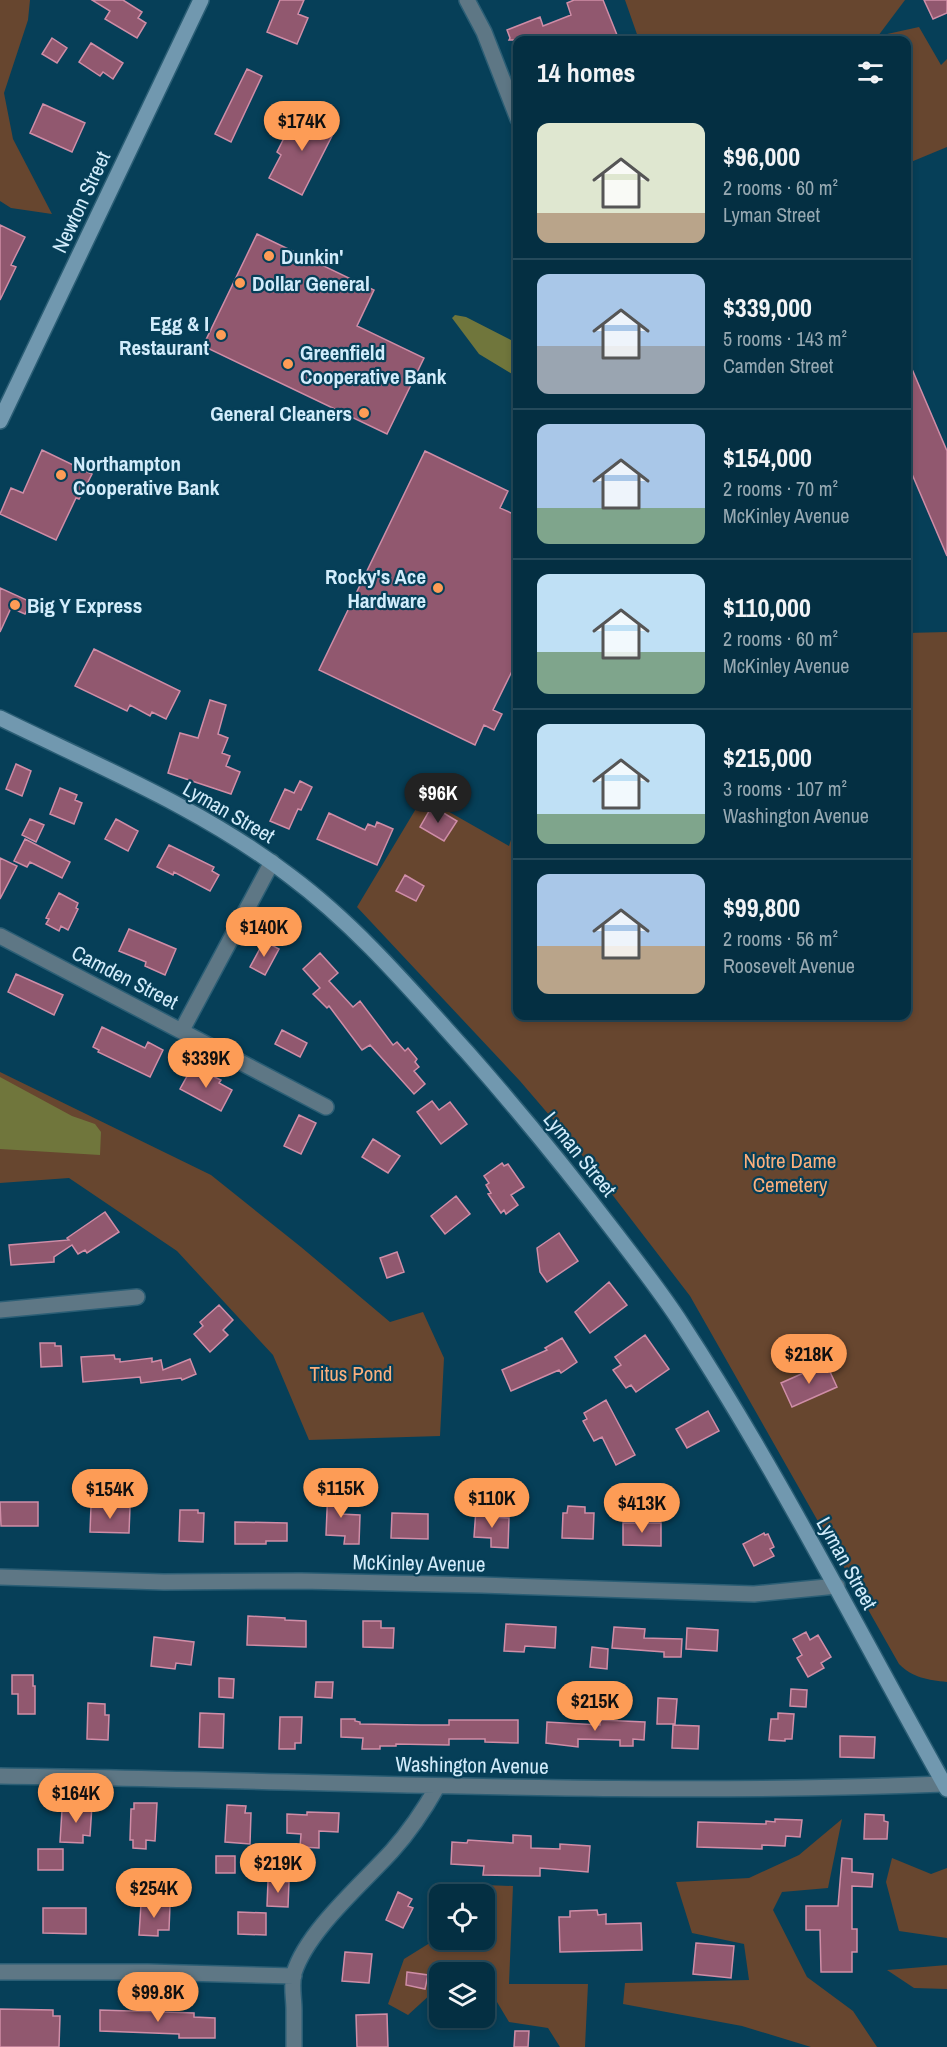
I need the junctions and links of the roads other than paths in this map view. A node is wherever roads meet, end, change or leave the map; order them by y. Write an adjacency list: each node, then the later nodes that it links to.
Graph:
1 (201, 0): 4 (main road, Newton Street)
2 (467, 0): 3 (street)
3 (513, 105)
4 (0, 422)
5 (0, 718): 6 (main road, Lyman Street)
6 (272, 862): 8 (street); 13 (main road, Lyman Street)
7 (0, 936): 8 (street, Camden Street)
8 (182, 1030): 9 (street, Camden Street)
9 (326, 1107)
10 (137, 1298): 11 (street)
11 (0, 1310)
12 (0, 1577): 13 (street, McKinley Avenue)
13 (837, 1586): 16 (main road, Lyman Street)
14 (0, 1776): 15 (street, Washington Avenue)
15 (437, 1787): 16 (street, Washington Avenue); 18 (street)
16 (946, 1787)
17 (0, 1972): 18 (street)
18 (294, 1976): 19 (street)
19 (294, 2047)

